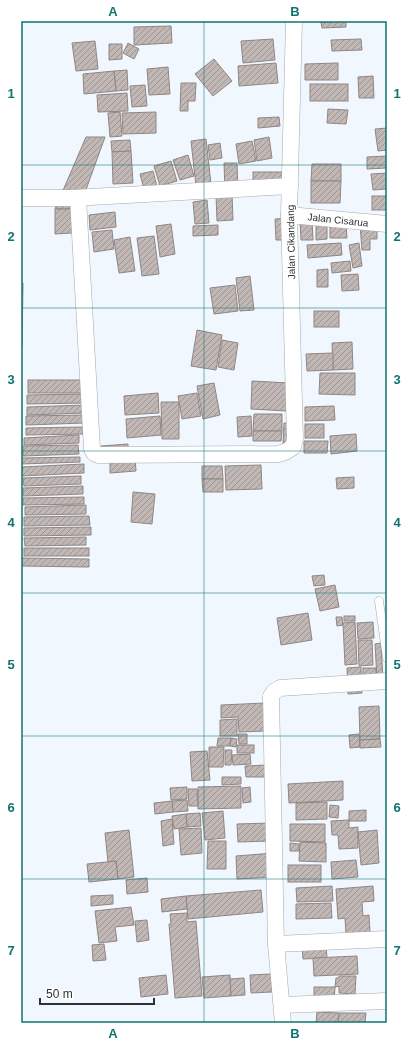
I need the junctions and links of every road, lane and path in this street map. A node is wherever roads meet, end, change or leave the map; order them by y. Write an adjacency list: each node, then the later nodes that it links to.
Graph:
1 (294, 21): 2 (street, Jalan Cikandang)
2 (290, 186): 4 (street); 5 (street, Jalan Cikandang)
3 (21, 198): 4 (street)
4 (78, 198): 5 (street, Jalan Cikandang)
5 (289, 215): 6 (street, Jalan Cisarua)
6 (387, 224)
7 (379, 601): 8 (lane)
8 (387, 658)
9 (387, 681): 11 (street)
10 (387, 939): 11 (street)
11 (276, 944): 13 (street)
12 (387, 1001): 13 (street)
13 (282, 1005): 14 (street)
14 (283, 1023)

